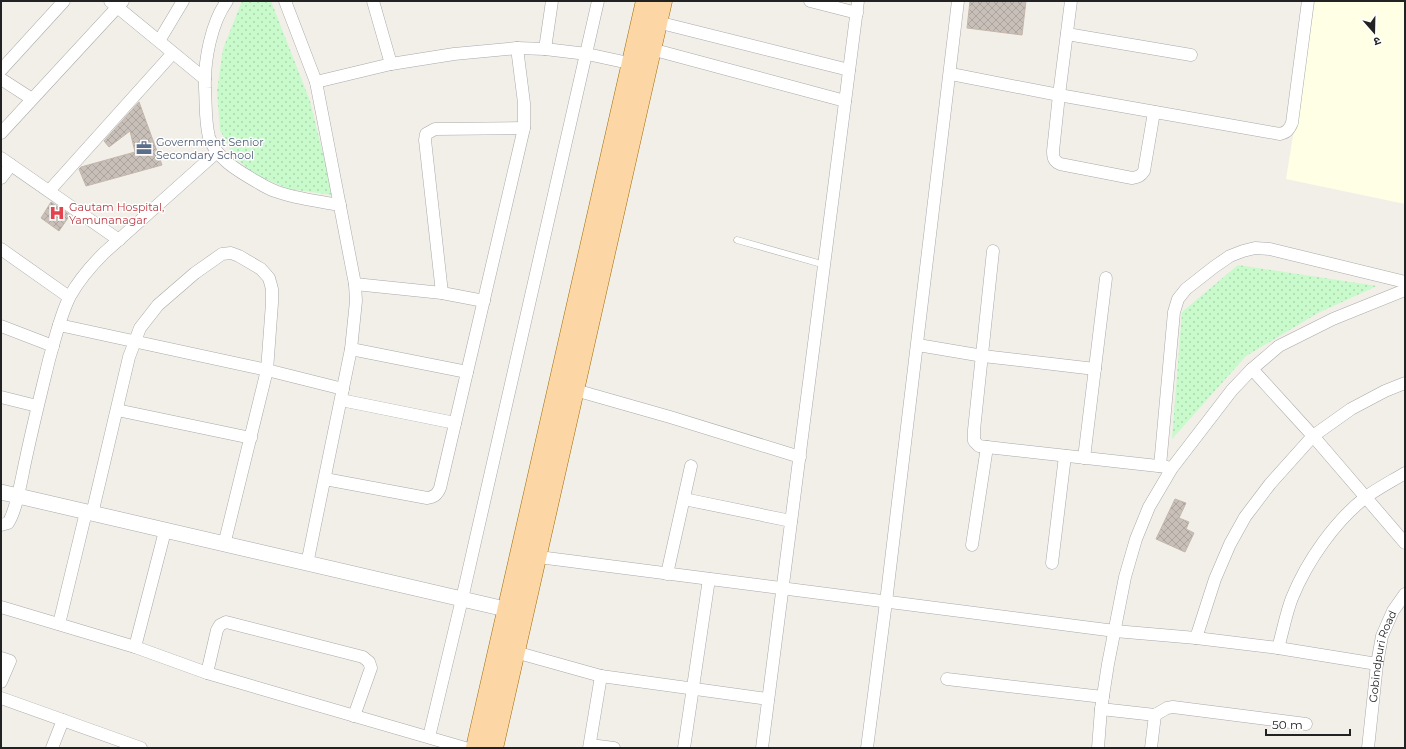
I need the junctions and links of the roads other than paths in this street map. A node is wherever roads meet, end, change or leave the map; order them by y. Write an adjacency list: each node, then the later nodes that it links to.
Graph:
1 (64, 1): 26 (street)
2 (183, 1): 18 (street)
3 (227, 1): 30 (street)
4 (285, 1): 31 (street)
5 (372, 1): 25 (street)
6 (552, 1): 20 (street)
7 (598, 1): 22 (street)
8 (646, 1): 24 (main road)
9 (662, 1): 16 (main road)
10 (810, 1): 15 (street)
11 (958, 1): 28 (street)
12 (1071, 1): 17 (street)
13 (1308, 1): 35 (street)
14 (116, 3): 18 (street); 33 (street)
15 (858, 7): 27 (street)
16 (657, 22): 24 (main road); 27 (street)
17 (1067, 34): 23 (street); 32 (street)
18 (159, 41): 21 (street)
19 (517, 48): 20 (street); 25 (street); 36 (street)
20 (545, 49): 22 (street)
21 (173, 53): 30 (street); 41 (street)
22 (587, 54): 24 (street); 101 (street)
23 (1191, 55)
24 (643, 60): 34 (street); 67 (main road); 94 (main road)
25 (391, 64): 31 (street)
26 (1, 70)
27 (849, 70): 34 (street)
28 (950, 74): 32 (street); 58 (street)
29 (1, 79): 33 (street)
30 (205, 79): 38 (street)
31 (316, 82): 42 (street)
32 (1059, 95): 35 (street); 35 (street)
33 (32, 99): 37 (street)
34 (845, 101): 47 (street)
35 (1154, 112)
36 (524, 128): 52 (street); 54 (street)
37 (1, 133)
38 (216, 152): 42 (street); 43 (street)
39 (6, 161): 40 (street); 41 (street)
40 (1, 178)
41 (49, 191): 43 (street)
42 (340, 205): 50 (street)
43 (119, 240): 53 (street)
44 (737, 240): 47 (lane)
45 (1, 248): 53 (street)
46 (993, 251): 61 (street)
47 (825, 266): 77 (street)
48 (1106, 278): 62 (street)
49 (1405, 282): 80 (street)
50 (355, 284): 52 (street); 60 (street)
51 (1405, 290): 63 (street)
52 (442, 293): 54 (street)
53 (69, 297): 55 (street)
54 (484, 301): 65 (street)
55 (58, 325): 57 (street); 59 (street)
56 (1, 326): 59 (street)
57 (135, 340): 64 (street); 64 (street); 71 (street)
58 (918, 345): 61 (street); 102 (street)
59 (53, 346): 70 (street)
60 (351, 349): 65 (street); 68 (street)
61 (983, 356): 62 (street); 75 (street)
62 (1095, 369): 78 (street)
63 (1252, 369): 73 (street); 80 (street)
64 (267, 370): 68 (street); 74 (street)
65 (467, 372): 72 (street)
66 (1405, 383): 73 (street)
67 (575, 390): 77 (street); 94 (main road)
68 (342, 395): 72 (street); 82 (street)
69 (1, 398): 70 (street)
70 (37, 406): 84 (street)
71 (117, 410): 74 (street); 87 (street)
72 (455, 423): 82 (street)
73 (1314, 436): 85 (street); 107 (street)
74 (251, 438): 92 (street)
75 (987, 447): 76 (street); 93 (street)
76 (1065, 456): 78 (street); 95 (street)
77 (800, 457): 88 (street)
78 (1084, 458): 80 (street)
79 (691, 466): 86 (street)
80 (1166, 467): 106 (street)
81 (1405, 473): 85 (street)
82 (325, 479): 96 (street)
83 (1, 492): 84 (street)
84 (17, 497): 87 (street); 89 (street)
85 (1366, 497): 91 (street); 109 (street)
86 (684, 499): 88 (street); 97 (street)
87 (89, 513): 90 (street); 105 (street)
88 (791, 521): 99 (street)
89 (1, 525)
90 (165, 531): 92 (street); 108 (street)
91 (1405, 543)
92 (224, 544): 96 (street)
93 (972, 545)
94 (528, 556): 97 (street); 104 (main road)
95 (1052, 563)
96 (307, 564): 101 (street)
97 (667, 574): 98 (street)
98 (709, 579): 99 (street); 117 (street)
99 (783, 588): 102 (street); 120 (street)
100 (1405, 594): 112 (street, Gobindpuri Road)
101 (462, 599): 104 (street); 126 (street)
102 (886, 602): 106 (street); 136 (street)
103 (1, 607): 105 (street)
104 (516, 611): 110 (main road); 131 (main road)
105 (59, 624): 108 (street)
106 (1115, 631): 107 (street); 118 (street)
107 (1196, 638): 109 (street)
108 (135, 647): 113 (street)
109 (1278, 648): 112 (street)
110 (516, 652): 114 (street); 132 (main road)
111 (1, 658): 116 (street)
112 (1377, 664): 139 (street, Gobindpuri Road)
113 (207, 673): 123 (street); 123 (street)
114 (601, 676): 117 (street); 127 (street)
115 (947, 679): 118 (street)
116 (1, 682)
117 (693, 688): 120 (street); 134 (street)
118 (1103, 697): 121 (street)
119 (1, 698): 124 (street)
120 (768, 699): 135 (street)
121 (1102, 709): 122 (street); 137 (street)
122 (1155, 715): 125 (street); 138 (street)
123 (354, 716): 126 (street)
124 (63, 720): 128 (street); 129 (street)
125 (1306, 724)
126 (429, 737): 130 (street)
127 (590, 746): 133 (street)
128 (134, 747)
129 (52, 748)
130 (465, 748)
131 (476, 748)
132 (493, 748)
133 (614, 748)
134 (684, 748)
135 (762, 748)
136 (867, 748)
137 (1098, 748)
138 (1151, 748)
139 (1368, 748)

